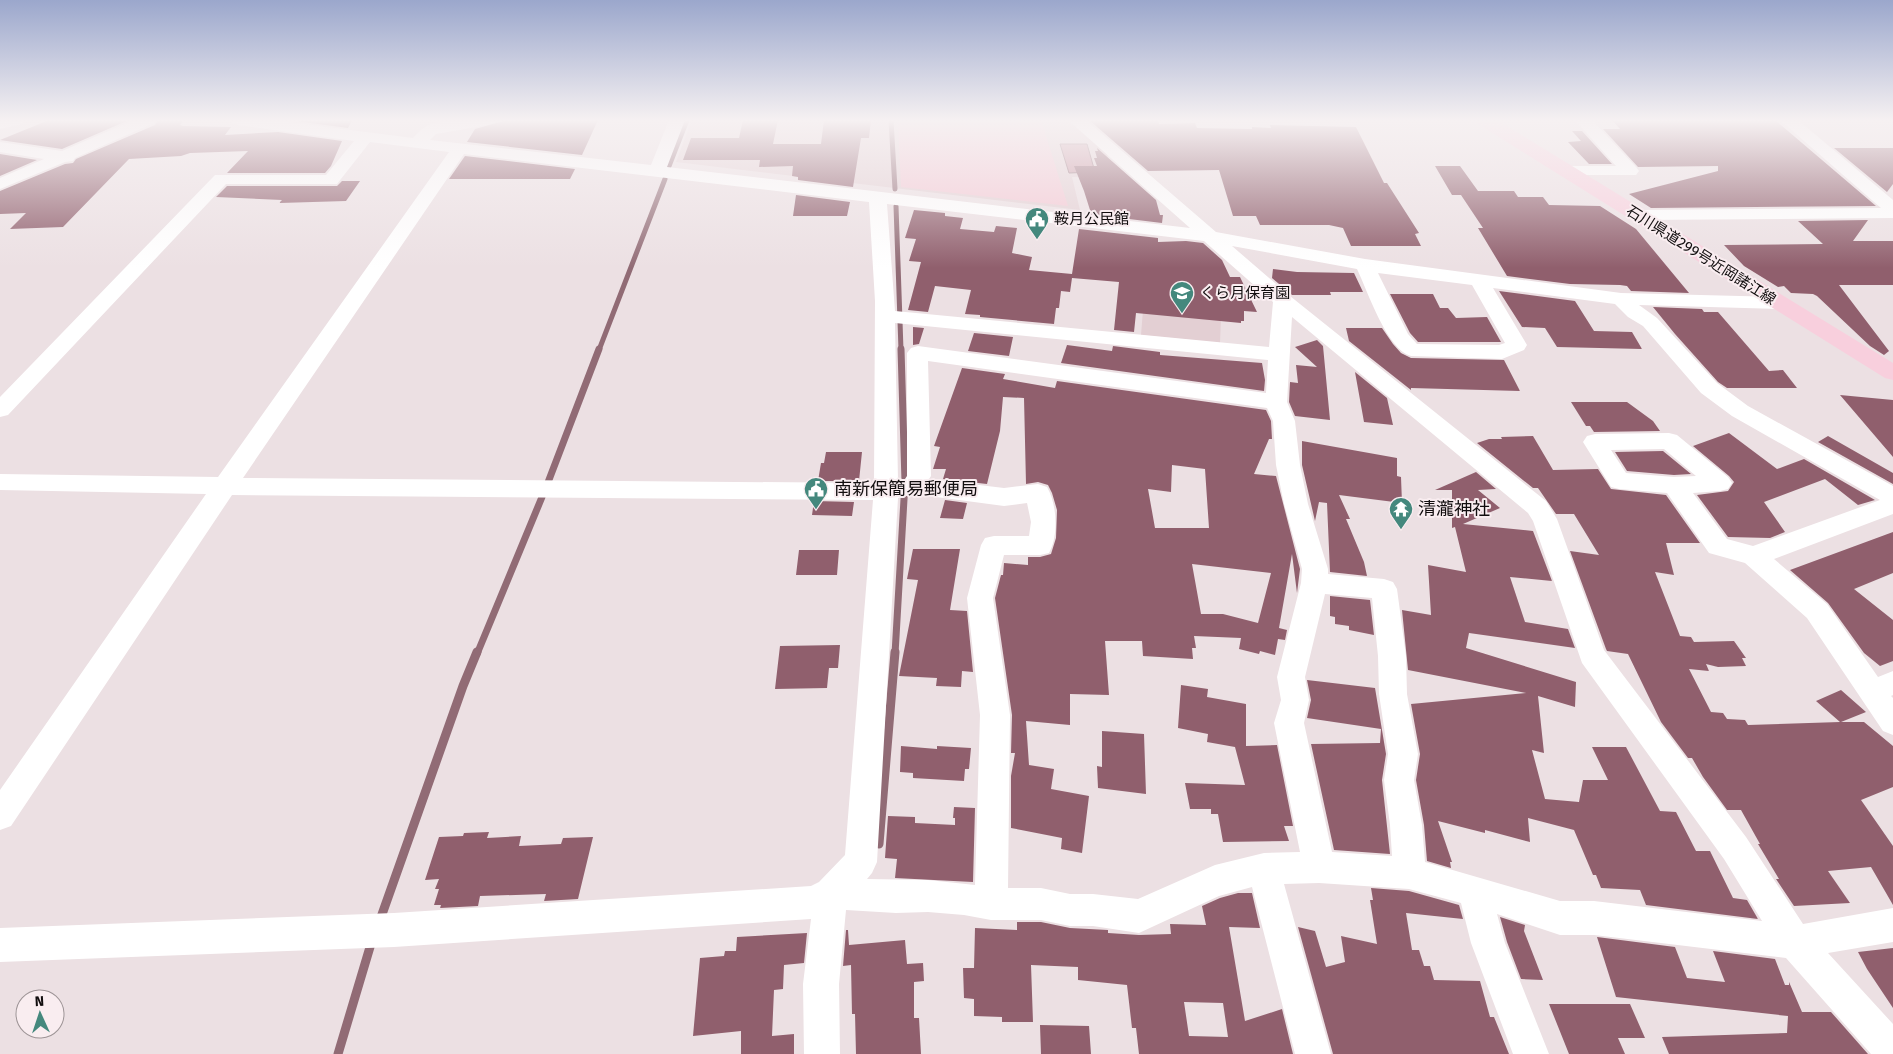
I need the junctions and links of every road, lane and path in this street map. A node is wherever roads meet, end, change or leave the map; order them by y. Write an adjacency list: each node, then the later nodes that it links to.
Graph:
1 (37, 169): 11 (street)
2 (340, 169): 26 (street)
3 (445, 169): 29 (street)
4 (650, 169): 9 (street)
5 (1132, 169): 16 (street)
6 (1563, 169): 10 (main road, 石川県道299号近岡諸江線)
7 (1628, 169): 10 (street)
8 (1846, 169): 13 (street)
9 (657, 170): 12 (street)
10 (1567, 172): 15 (main road, 石川県道299号近岡諸江線)
11 (0, 184)
12 (878, 197): 16 (street); 22 (street)
13 (1893, 209)
14 (1893, 213): 15 (street)
15 (1638, 215): 21 (main road, 石川県道299号近岡諸江線)
16 (1208, 236): 17 (street); 20 (street)
17 (1366, 265): 18 (street); 18 (street)
18 (1479, 280): 19 (street)
19 (1621, 299): 21 (street); 32 (street)
20 (1283, 300): 23 (street); 46 (street)
21 (1780, 303): 24 (main road, 石川県道299号近岡諸江線)
22 (885, 316): 23 (street); 31 (street)
23 (1280, 355): 25 (street)
24 (1893, 373)
25 (1276, 402): 30 (street); 35 (street)
26 (0, 410)
27 (0, 482): 29 (street)
28 (1674, 485): 34 (street)
29 (225, 486): 31 (street); 38 (street)
30 (914, 486): 31 (street); 44 (street)
31 (886, 492): 43 (street)
32 (1893, 497)
33 (1893, 506): 34 (street)
34 (1754, 556): 36 (street)
35 (1314, 582): 39 (street); 41 (street)
36 (1882, 686): 37 (street)
37 (1893, 722)
38 (0, 816)
39 (1318, 867): 40 (street); 41 (street)
40 (1264, 869): 44 (street); 50 (street)
41 (1409, 873): 42 (street)
42 (1474, 891): 46 (street); 51 (street)
43 (831, 894): 44 (street); 47 (street); 49 (street)
44 (991, 904)
45 (1893, 925): 46 (street)
46 (1795, 942): 48 (street)
47 (0, 945)
48 (1893, 1051)
49 (822, 1054)
50 (1313, 1054)
51 (1531, 1054)

